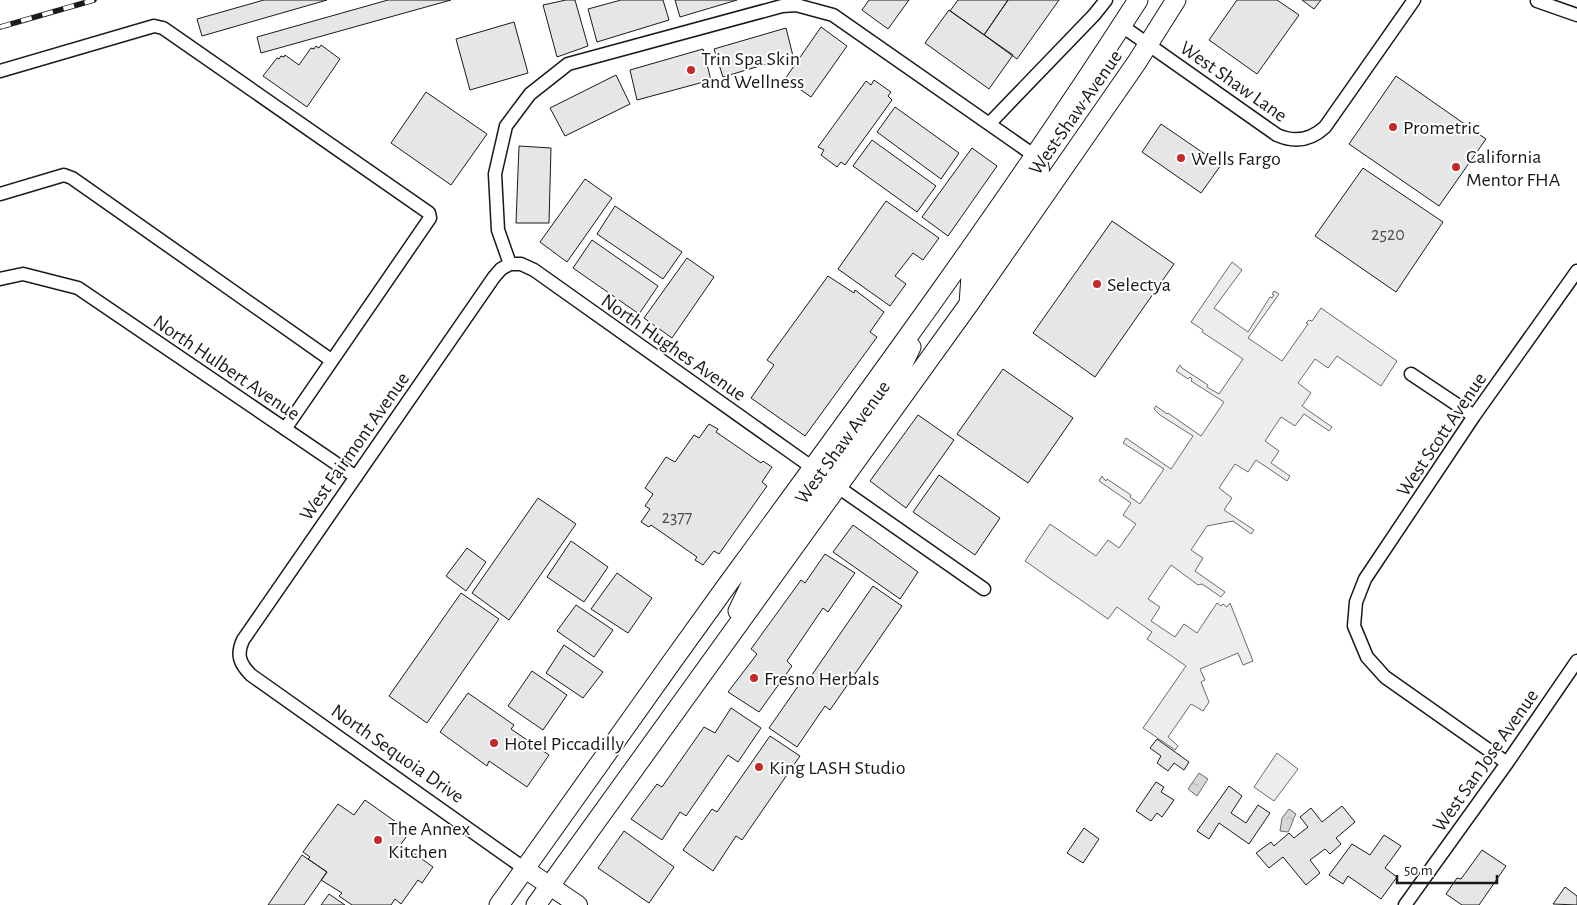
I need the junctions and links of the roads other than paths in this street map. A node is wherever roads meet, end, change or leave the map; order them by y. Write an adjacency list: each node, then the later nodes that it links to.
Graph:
1 (1106, 0): 10 (street)
2 (1138, 0): 7 (main road, West Shaw Avenue)
3 (1176, 0): 8 (main road, West Shaw Avenue)
4 (1414, 0): 8 (street, West Shaw Lane)
5 (1537, 0): 6 (street)
6 (1577, 15)
7 (1122, 26): 8 (street, West Shaw Lane); 11 (main road, West Shaw Avenue)
8 (1149, 44): 16 (main road, West Shaw Avenue)
9 (0, 71): 18 (street)
10 (988, 124): 11 (street); 13 (street)
11 (1035, 156): 16 (main road); 17 (main road, West Shaw Avenue)
12 (0, 194): 18 (street)
13 (510, 264): 22 (street, North Hughes Avenue); 23 (street, West Fairmont Avenue)
14 (1577, 271): 20 (street, West Scott Avenue)
15 (0, 279): 21 (street, North Hulbert Avenue)
16 (969, 304): 24 (main road, West Shaw Avenue)
17 (930, 305): 22 (main road, West Shaw Avenue); 24 (main road)
18 (331, 360): 21 (street)
19 (1411, 374): 20 (street)
20 (1474, 416): 29 (street, West Scott Avenue)
21 (284, 429): 23 (street, North Hulbert Avenue)
22 (813, 468): 26 (main road); 30 (main road, West Shaw Avenue)
23 (356, 477): 27 (street, West Fairmont Avenue)
24 (838, 487): 25 (street); 26 (main road, West Shaw Avenue)
25 (984, 589)
26 (717, 655): 30 (main road, West Shaw Avenue)
27 (239, 658): 30 (street, North Sequoia Drive)
28 (1577, 661): 29 (street, West San Jose Avenue)
29 (1507, 763): 34 (street, West San Jose Avenue)
30 (537, 877): 31 (main road, West Shaw Avenue); 32 (main road, West Shaw Avenue); 33 (street)
31 (499, 905)
32 (536, 905)
33 (578, 905)
34 (1405, 905)

